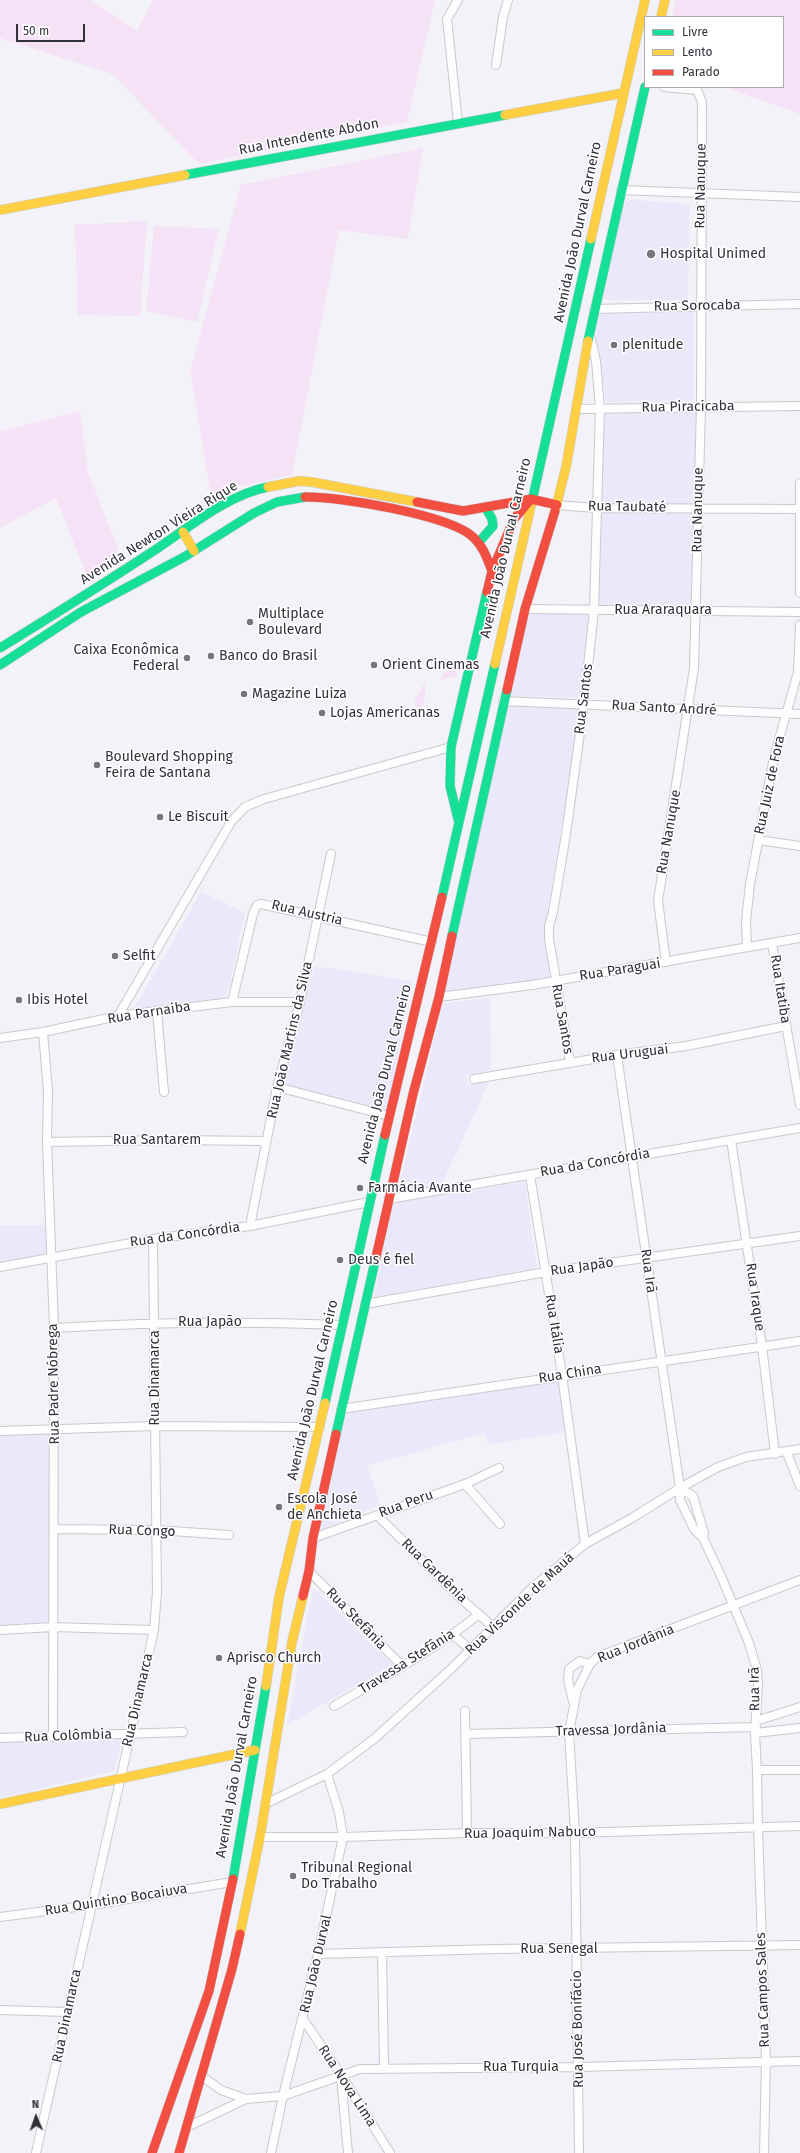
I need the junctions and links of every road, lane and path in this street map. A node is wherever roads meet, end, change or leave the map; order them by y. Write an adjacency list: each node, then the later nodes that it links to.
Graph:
1 (458, 0): 10 (street)
2 (508, 0): 6 (street)
3 (645, 0): 9 (main road, Avenida João Durval Carneiro)
4 (665, 0): 5 (main road)
5 (661, 16)
6 (496, 65)
7 (645, 88): 11 (main road)
8 (691, 88): 12 (street, Rua Nanuque)
9 (623, 93): 10 (main road, Rua Intendente Abdon); 24 (main road, Avenida João Durval Carneiro)
10 (458, 123): 14 (main road, Rua Intendente Abdon)
11 (621, 190): 12 (street); 17 (main road)
12 (701, 194): 13 (street); 16 (street, Rua Nanuque)
13 (800, 197)
14 (0, 210)
15 (800, 304): 16 (street, Rua Sorocaba)
16 (701, 306): 17 (street, Rua Sorocaba); 19 (street, Rua Nanuque)
17 (594, 309): 18 (main road)
18 (589, 333): 21 (main road); 22 (street, Rua Santos)
19 (701, 406): 20 (street, Rua Piracicaba); 22 (street, Rua Piracicaba); 28 (street, Rua Nanuque)
20 (800, 406)
21 (577, 409): 22 (street, Rua Piracicaba); 25 (main road)
22 (600, 409): 27 (street, Rua Santos)
23 (800, 483): 29 (street)
24 (531, 499): 25 (main road, Avenida Newton Vieira Rique); 26 (main road, Avenida Newton Vieira Rique); 33 (main road); 48 (main road, Avenida João Durval Carneiro)
25 (557, 504): 27 (street, Rua Taubaté); 35 (main road)
26 (486, 508): 30 (main road, Avenida Newton Vieira Rique); 31 (main road)
27 (596, 508): 28 (street, Rua Taubaté); 36 (street, Rua Santos)
28 (698, 508): 29 (street, Rua Taubaté); 37 (street, Rua Nanuque)
29 (800, 509): 34 (street)
30 (183, 532): 32 (main road); 40 (main road, Avenida Newton Vieira Rique)
31 (479, 542): 32 (main road, Avenida Newton Vieira Rique); 33 (main road, Avenida Newton Vieira Rique)
32 (194, 551): 41 (main road, Avenida Newton Vieira Rique)
33 (492, 571): 47 (main road)
34 (800, 593)
35 (525, 609): 36 (street, Rua Araraquara); 42 (main road)
36 (594, 610): 37 (street, Rua Araraquara); 43 (street, Rua Santos)
37 (697, 610): 38 (street, Rua Araraquara); 44 (street, Rua Nanuque)
38 (800, 612)
39 (800, 625): 45 (street, Rua Juiz de Fora)
40 (0, 648)
41 (0, 665)
42 (504, 701): 43 (street, Rua Santo André); 59 (main road)
43 (584, 704): 44 (street, Rua Santo André); 58 (street, Rua Santos)
44 (689, 709): 45 (street, Rua Santo André); 57 (street, Rua Nanuque)
45 (787, 714): 46 (street, Rua Santo André); 49 (street, Rua Juiz de Fora)
46 (800, 714)
47 (451, 747): 48 (main road); 63 (street)
48 (458, 819): 54 (main road, Avenida João Durval Carneiro)
49 (758, 840): 50 (street); 56 (street, Rua Juiz de Fora)
50 (800, 846)
51 (331, 854): 52 (street, Rua João Martins da Silva)
52 (319, 917): 54 (street, Rua Austria); 60 (street, Rua Austria); 61 (street, Rua João Martins da Silva)
53 (800, 938): 55 (street, Rua Paraguai)
54 (432, 942): 73 (main road, Avenida João Durval Carneiro)
55 (772, 943): 56 (street, Rua Paraguai); 64 (street, Rua Itatiba)
56 (748, 946): 57 (street, Rua Paraguai)
57 (666, 962): 58 (street, Rua Paraguai)
58 (555, 980): 59 (street, Rua Paraguai); 68 (street, Rua Santos)
59 (438, 997): 80 (main road)
60 (232, 1002): 61 (street, Rua Parnaiba); 62 (street, Rua Parnaiba)
61 (300, 1002): 70 (street, Rua João Martins da Silva)
62 (157, 1011): 63 (street, Rua Parnaiba); 71 (street)
63 (118, 1016): 65 (street, Rua Parnaiba)
64 (786, 1026): 67 (street, Rua Uruguai); 72 (street, Rua Itatiba)
65 (43, 1032): 66 (street, Rua Parnaiba); 77 (street, Rua Padre Nóbrega)
66 (0, 1038)
67 (617, 1055): 68 (street, Rua Uruguai); 78 (street, Rua Irã)
68 (570, 1062): 69 (street, Rua Uruguai)
69 (474, 1079)
70 (277, 1087): 73 (street); 76 (street, Rua João Martins da Silva)
71 (164, 1092)
72 (800, 1105)
73 (389, 1116): 81 (main road, Avenida João Durval Carneiro)
74 (800, 1128): 75 (street, Rua da Concórdia)
75 (731, 1140): 78 (street, Rua da Concórdia); 85 (street, Rua Iraque)
76 (266, 1141): 77 (street, Rua Santarem); 82 (street, Rua João Martins da Silva)
77 (47, 1142): 86 (street, Rua Padre Nóbrega)
78 (633, 1156): 79 (street, Rua da Concórdia); 87 (street, Rua Irã)
79 (530, 1175): 80 (street, Rua da Concórdia); 89 (street, Rua Itália)
80 (389, 1198): 90 (main road)
81 (369, 1202): 82 (street, Rua da Concórdia); 92 (main road, Avenida João Durval Carneiro)
82 (250, 1226): 84 (street, Rua da Concórdia)
83 (800, 1236): 85 (street, Rua Japão)
84 (153, 1238): 86 (street, Rua da Concórdia); 91 (street, Rua Dinamarca)
85 (747, 1245): 87 (street, Rua Japão); 95 (street, Rua Iraque)
86 (52, 1258): 88 (street, Rua da Concórdia); 93 (street, Rua Padre Nóbrega)
87 (646, 1259): 89 (street, Rua Japão); 96 (street, Rua Irã)
88 (0, 1267)
89 (546, 1272): 90 (street, Rua Japão); 97 (street, Rua Itália)
90 (365, 1304): 98 (main road)
91 (155, 1322): 92 (street, Rua Japão); 93 (street, Rua Japão); 99 (street, Rua Dinamarca)
92 (342, 1325): 100 (main road, Avenida João Durval Carneiro)
93 (54, 1328): 101 (street, Rua Padre Nóbrega)
94 (800, 1341): 95 (street, Rua China)
95 (762, 1346): 96 (street, Rua China); 105 (street, Rua Iraque)
96 (660, 1360): 97 (street, Rua China); 109 (street, Rua Irã)
97 (562, 1375): 98 (street, Rua China); 117 (street, Rua Itália)
98 (341, 1409): 115 (main road)
99 (155, 1426): 100 (street); 101 (street); 113 (street, Rua Dinamarca)
100 (320, 1427): 120 (main road, Avenida João Durval Carneiro)
101 (55, 1430): 102 (street); 112 (street, Rua Padre Nóbrega)
102 (0, 1431)
103 (800, 1449): 104 (street, Rua Visconde de Mauá)
104 (787, 1453): 105 (street, Rua Visconde de Mauá); 108 (street)
105 (775, 1454): 109 (street, Rua Visconde de Mauá)
106 (499, 1468): 107 (street, Rua Peru)
107 (465, 1484): 110 (street, Rua Peru); 111 (street)
108 (800, 1486)
109 (680, 1488): 116 (street, Rua Irã); 116 (street, Rua Irã); 117 (street, Rua Visconde de Mauá)
110 (377, 1515): 115 (street, Rua Peru); 123 (street, Rua Gardênia)
111 (500, 1524)
112 (54, 1529): 113 (street, Rua Congo); 125 (street, Rua Padre Nóbrega)
113 (157, 1530): 114 (street, Rua Congo); 127 (street, Rua Dinamarca)
114 (229, 1535)
115 (313, 1538): 118 (main road)
116 (703, 1538): 122 (street, Rua Irã)
117 (585, 1544): 124 (street, Rua Visconde de Mauá)
118 (309, 1571): 121 (main road); 133 (street, Rua Stefânia)
119 (800, 1580): 122 (street, Rua Jordânia)
120 (278, 1597): 121 (main road); 129 (main road, Avenida João Durval Carneiro)
121 (300, 1602): 130 (main road)
122 (734, 1606): 132 (street, Rua Jordânia); 138 (street, Rua Irã)
123 (479, 1614): 124 (street, Rua Gardênia); 128 (street, Travessa Stefânia)
124 (492, 1626): 131 (street, Rua Visconde de Mauá)
125 (53, 1627): 126 (street); 127 (street); 144 (street, Rua Padre Nóbrega)
126 (0, 1630)
127 (154, 1630): 142 (street, Rua Dinamarca)
128 (452, 1634): 131 (street); 133 (street, Travessa Stefânia)
129 (274, 1639): 130 (main road); 146 (main road, Avenida João Durval Carneiro)
130 (292, 1642): 152 (main road)
131 (470, 1649): 149 (street, Rua Visconde de Mauá)
132 (590, 1664): 134 (street, Rua Jordânia); 134 (street)
133 (402, 1666): 135 (street, Travessa Stefânia)
134 (574, 1704): 141 (street, Rua Jordânia)
135 (334, 1706)
136 (800, 1707): 138 (street)
137 (465, 1711): 143 (street)
138 (755, 1727): 139 (street); 141 (street, Travessa Jordânia); 147 (street, Rua Irã)
139 (800, 1728)
140 (183, 1732): 142 (street, Rua Colômbia)
141 (569, 1732): 143 (street, Travessa Jordânia); 156 (street, Rua Jordânia)
142 (131, 1734): 144 (street, Rua Colômbia); 150 (street, Rua Dinamarca)
143 (466, 1734): 155 (street)
144 (53, 1737): 145 (street, Rua Colômbia)
145 (0, 1738)
146 (255, 1750): 150 (main road); 159 (main road, Avenida João Durval Carneiro)
147 (758, 1770): 148 (street); 154 (street, Rua Irã)
148 (800, 1770)
149 (327, 1774): 152 (street, Rua Visconde de Mauá); 158 (street, Rua João Durval)
150 (121, 1779): 151 (main road); 160 (street, Rua Dinamarca)
151 (0, 1804)
152 (265, 1804): 157 (main road)
153 (800, 1826): 154 (street, Rua Joaquim Nabuco)
154 (758, 1827): 156 (street, Rua Joaquim Nabuco); 163 (street, Rua Campos Sales)
155 (467, 1833): 156 (street, Rua Joaquim Nabuco); 158 (street, Rua Joaquim Nabuco)
156 (575, 1833): 164 (street, Rua José Bonifácio)
157 (260, 1837): 158 (street, Rua Joaquim Nabuco); 175 (main road)
158 (343, 1837): 166 (street, Rua João Durval)
159 (232, 1882): 160 (street, Rua Quintino Bocaiuva); 179 (main road, Avenida João Durval Carneiro)
160 (91, 1905): 161 (street, Rua Quintino Bocaiuva); 168 (street, Rua Dinamarca)
161 (0, 1917)
162 (800, 1945): 163 (street, Rua Senegal)
163 (762, 1946): 164 (street, Rua Senegal); 170 (street, Rua Campos Sales)
164 (577, 1949): 165 (street, Rua Senegal); 172 (street, Rua José Bonifácio)
165 (382, 1953): 166 (street, Rua Senegal); 173 (street)
166 (318, 1954): 169 (street, Rua João Durval)
167 (0, 2010): 168 (street)
168 (67, 2012): 181 (street, Rua Dinamarca)
169 (304, 2019): 174 (street, Rua Nova Lima); 176 (street, Rua João Durval)
170 (766, 2061): 171 (street, Rua Turquia); 172 (street, Rua Turquia); 188 (street, Rua Campos Sales)
171 (800, 2061)
172 (579, 2067): 173 (street, Rua Turquia); 187 (street, Rua José Bonifácio)
173 (384, 2068): 174 (street, Rua Turquia)
174 (341, 2075): 176 (street, Rua Turquia); 185 (street); 186 (street, Rua Nova Lima)
175 (202, 2076): 177 (street, Rua Turquia); 178 (main road)
176 (283, 2096): 177 (street, Rua Turquia); 184 (street, Rua João Durval)
177 (246, 2099): 178 (street, Rua Turquia)
178 (187, 2127): 180 (main road)
179 (155, 2143): 182 (main road, Avenida João Durval Carneiro); 183 (main road)
180 (178, 2151)
181 (36, 2153)
182 (152, 2153)
183 (160, 2153)
184 (271, 2153)
185 (348, 2153)
186 (390, 2153)
187 (579, 2153)
188 (764, 2153)

